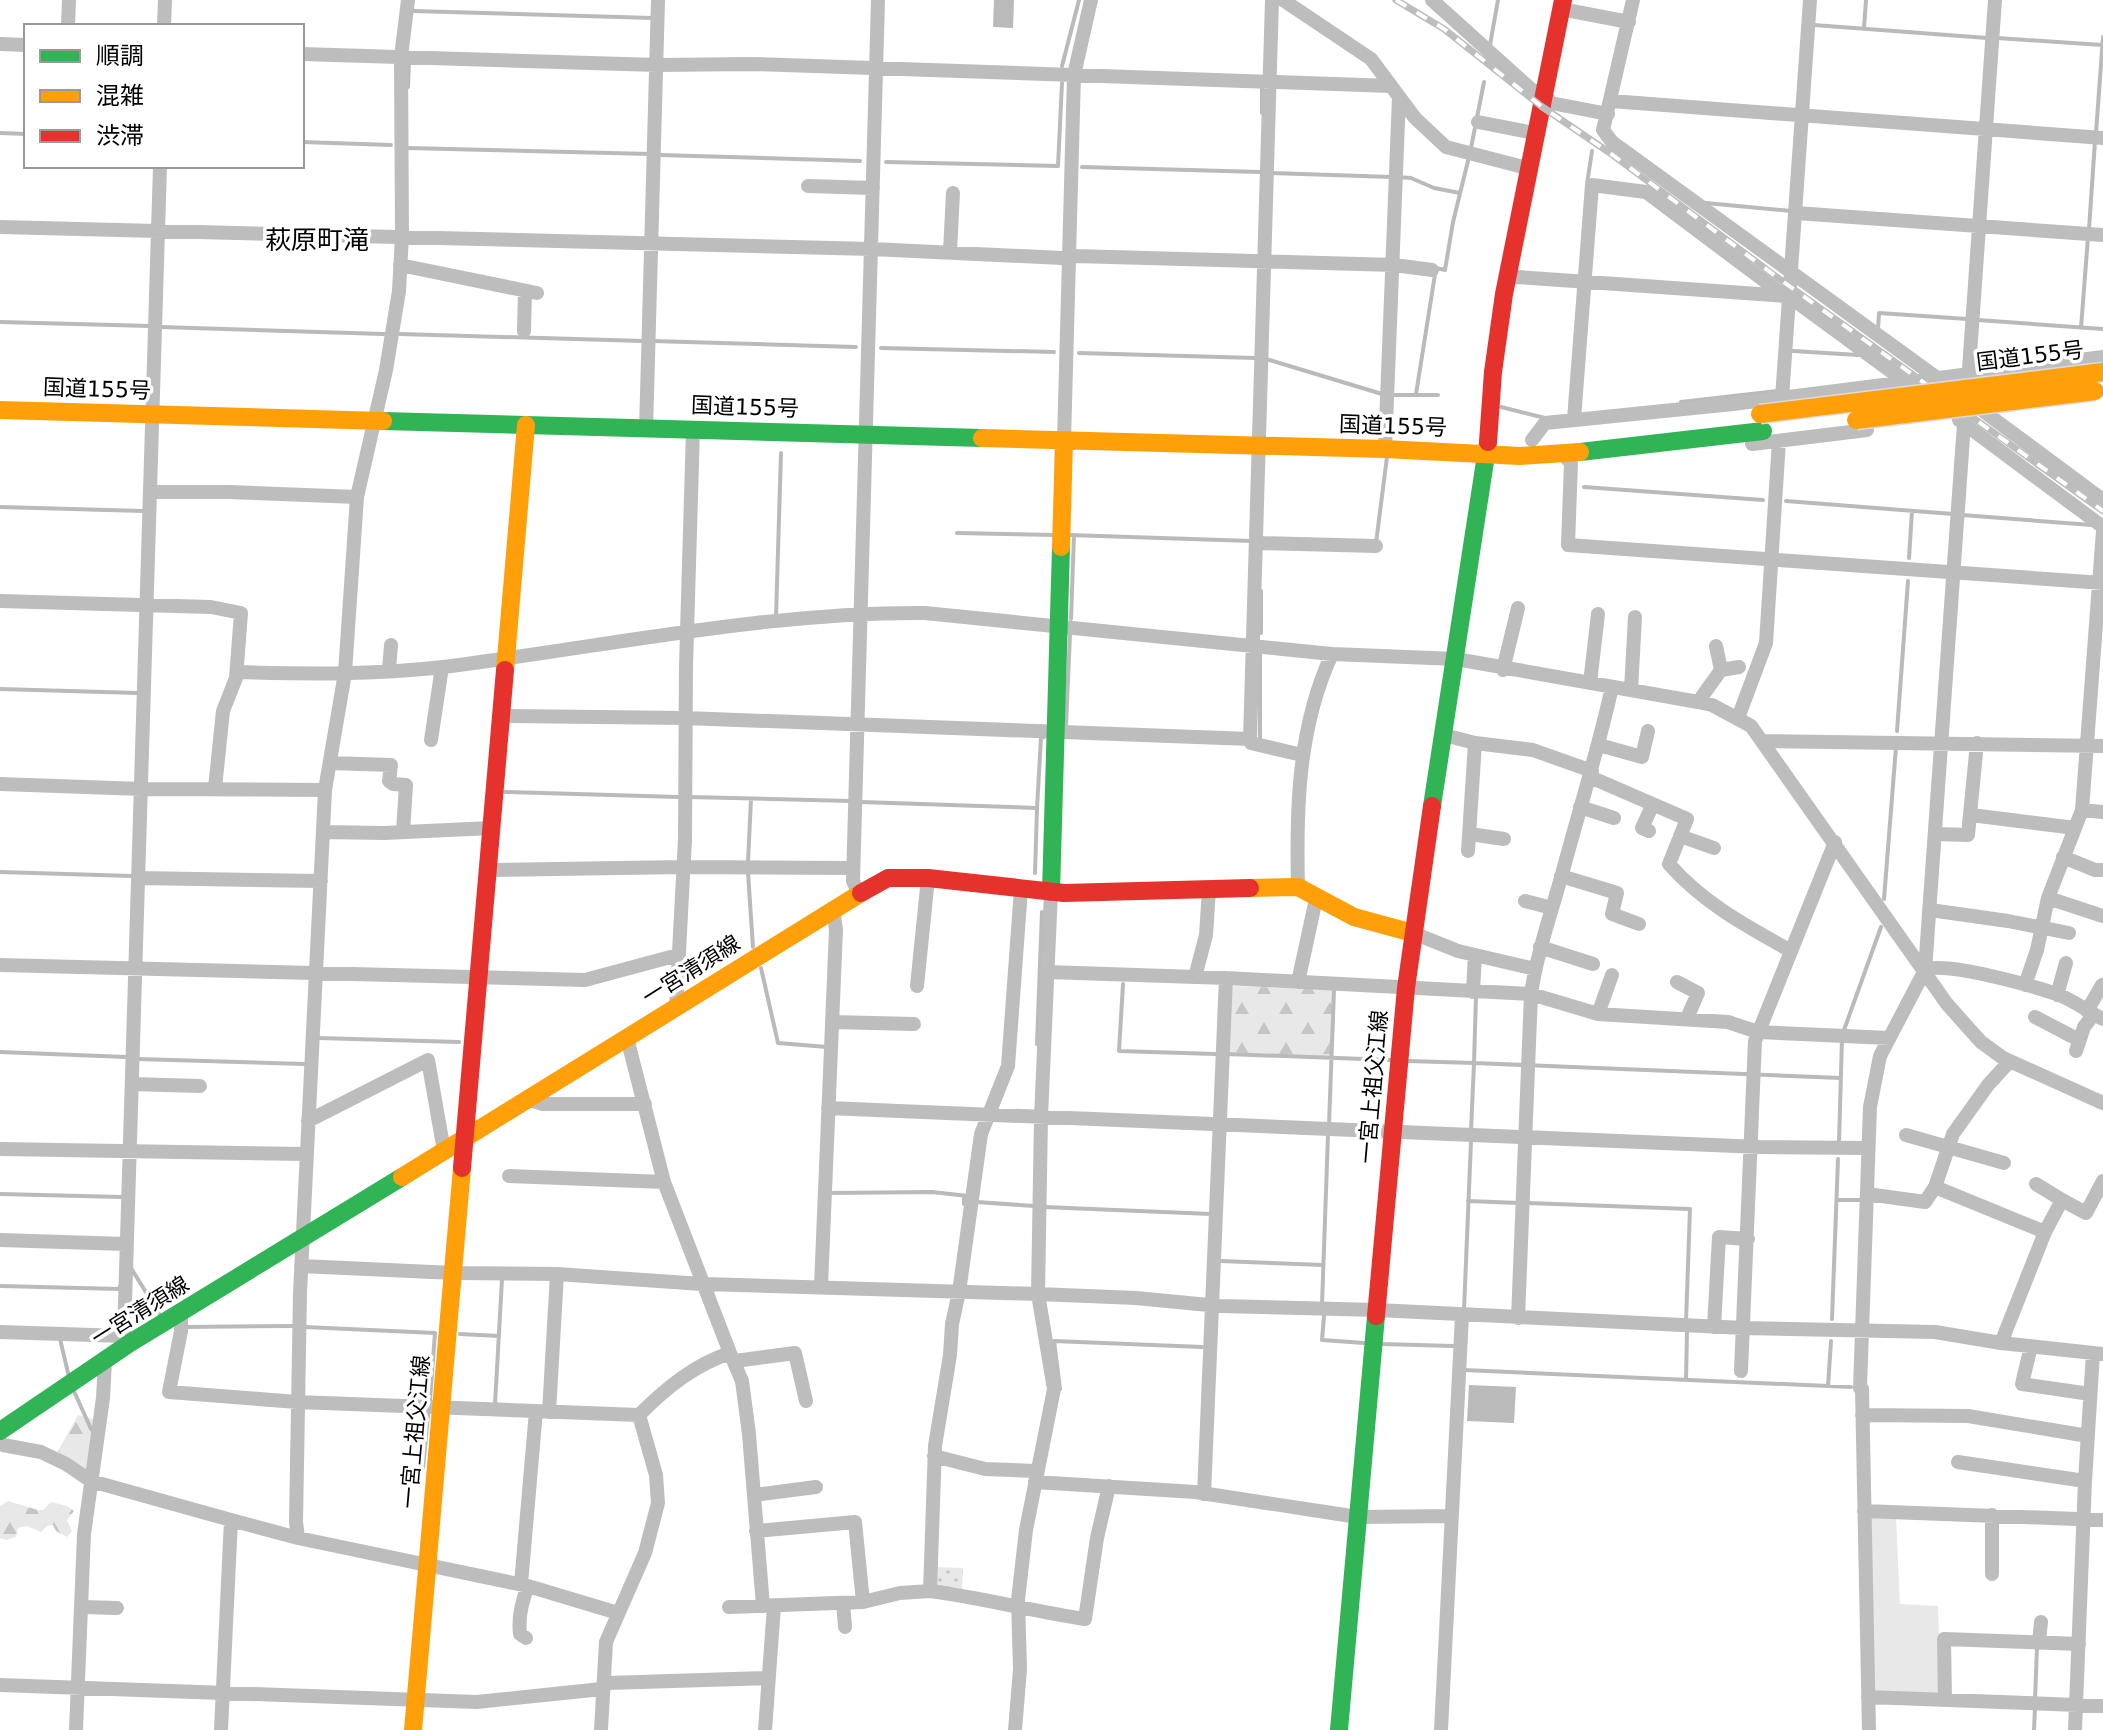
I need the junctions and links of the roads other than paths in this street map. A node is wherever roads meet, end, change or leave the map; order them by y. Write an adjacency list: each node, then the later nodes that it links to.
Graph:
1 (69, 0): 15 (street)
2 (165, 0): 16 (street)
3 (408, 0): 20 (street)
4 (658, 0): 21 (street)
5 (878, 0): 22 (street)
6 (1091, 0): 23 (street)
7 (1272, 0): 24 (street)
8 (1283, 0): 25 (street)
9 (1432, 0): 26 (street)
10 (1633, 0): 14 (street)
11 (1810, 0): 28 (street)
12 (1995, 0): 30 (street)
13 (1562, 4): 14 (street); 26 (main road, 一宮上祖父江線)
14 (1629, 22): 27 (street)
15 (68, 24)
16 (164, 24)
17 (0, 44): 18 (street)
18 (24, 45)
19 (304, 54): 20 (street)
20 (401, 57): 21 (street); 43 (street)
21 (657, 65): 22 (street); 44 (street)
22 (876, 69): 23 (street); 36 (street)
23 (1074, 75): 24 (street); 47 (street)
24 (1269, 81): 25 (street); 48 (street)
25 (1395, 91): 34 (street); 50 (street)
26 (1544, 93): 27 (street); 31 (main road, 一宮上祖父江線)
27 (1609, 108): 28 (street); 52 (street)
28 (1801, 115): 30 (street); 38 (street)
29 (1478, 122): 31 (street)
30 (1985, 130): 32 (street); 39 (street)
31 (1534, 133): 34 (main road, 一宮上祖父江線)
32 (2103, 138)
33 (160, 168): 41 (street)
34 (1527, 168): 53 (main road, 一宮上祖父江線)
35 (808, 186): 36 (street)
36 (873, 188): 45 (street)
37 (953, 193): 46 (street)
38 (1796, 213): 39 (street); 52 (street)
39 (1979, 225): 42 (street); 59 (street)
40 (0, 227): 41 (street)
41 (159, 231): 43 (street); 67 (street)
42 (2103, 235)
43 (402, 236): 44 (street); 49 (street)
44 (653, 243): 45 (street); 75 (street)
45 (872, 249): 46 (street); 76 (street)
46 (950, 251): 47 (street)
47 (1068, 257): 48 (street); 78 (street)
48 (1263, 261): 50 (street); 79 (street)
49 (400, 265): 56 (street); 70 (street)
50 (1394, 265): 51 (street); 80 (street)
51 (1432, 270)
52 (1791, 273): 55 (street); 60 (street)
53 (1506, 279): 54 (street); 81 (main road, 一宮上祖父江線)
54 (1584, 281): 55 (street); 55 (street); 69 (street)
55 (1790, 297): 61 (street); 63 (street)
56 (524, 331)
57 (2103, 357): 59 (street)
58 (2103, 372): 74 (main road, 国道155号, bridge)
59 (1969, 375): 60 (street); 64 (street)
60 (1939, 379): 61 (street); 64 (street)
61 (1907, 383): 63 (street); 71 (street)
62 (2103, 390): 74 (main road, 国道155号, bridge)
63 (1782, 398): 69 (street)
64 (1967, 400): 68 (street)
65 (2103, 400): 68 (street)
66 (0, 410): 67 (main road, 国道155号)
67 (152, 414): 70 (main road, 国道155号); 83 (street)
68 (1987, 414): 71 (street); 85 (street)
69 (1574, 419): 77 (street)
70 (373, 421): 72 (main road, 国道155号); 84 (street)
71 (1961, 421): 74 (street); 86 (street); 90 (street)
72 (526, 425): 75 (main road, 国道155号); 104 (main road, 一宮上祖父江線)
73 (693, 429): 75 (main road, 国道155号); 76 (main road, 国道155号); 99 (street)
74 (1767, 429): 77 (main road, 国道155号); 82 (main road, 国道155号); 89 (street)
75 (646, 430)
76 (867, 435): 78 (main road, 国道155号); 95 (street)
77 (1532, 440): 81 (main road, 国道155号)
78 (1064, 441): 79 (main road, 国道155号); 98 (main road)
79 (1259, 446): 80 (main road, 国道155号); 87 (street)
80 (1385, 449): 81 (main road, 国道155号)
81 (1488, 453): 82 (main road, 国道155号); 105 (main road, 一宮上祖父江線)
82 (1563, 454): 89 (street)
83 (150, 492): 84 (street); 93 (street)
84 (357, 497): 112 (street)
85 (2103, 500)
86 (2103, 529): 91 (street)
87 (1256, 543): 88 (street); 101 (street)
88 (1376, 546)
89 (1770, 560): 90 (street); 119 (street)
90 (1953, 573): 91 (street); 128 (street)
91 (2101, 583): 131 (street)
92 (0, 601): 93 (street)
93 (148, 606): 111 (street); 138 (street)
94 (1518, 608): 109 (street)
95 (860, 613): 98 (street); 99 (street); 120 (street)
96 (1598, 614): 113 (street)
97 (1635, 617): 115 (street)
98 (1058, 626): 101 (street); 122 (main road)
99 (687, 633): 104 (street); 118 (street)
100 (391, 645): 108 (street)
101 (1254, 645): 103 (street); 124 (street)
102 (1716, 646): 110 (street)
103 (1332, 654): 105 (street); 133 (street)
104 (506, 657): 106 (street); 117 (main road, 一宮上祖父江線)
105 (1456, 659): 109 (street); 123 (main road, 一宮上祖父江線)
106 (442, 667): 108 (street); 125 (street)
107 (1739, 667): 110 (street)
108 (389, 670): 112 (street)
109 (1503, 670): 113 (street)
110 (1721, 670): 116 (street)
111 (237, 672): 112 (street); 137 (street)
112 (345, 673): 134 (street)
113 (1590, 683): 114 (street)
114 (1612, 687): 115 (street); 130 (street)
115 (1631, 690): 116 (street)
116 (1698, 702): 119 (street)
117 (501, 716): 118 (street); 146 (main road, 一宮上祖父江線)
118 (685, 718): 120 (street); 159 (street)
119 (1738, 718): 126 (street)
120 (857, 724): 122 (street); 160 (street)
121 (1648, 731): 130 (street)
122 (1055, 732): 124 (street); 170 (main road)
123 (1444, 735): 127 (street); 181 (main road, 一宮上祖父江線)
124 (1250, 739): 133 (street)
125 (431, 740)
126 (1762, 741): 128 (street); 155 (street)
127 (1475, 743): 135 (street); 151 (street)
128 (1940, 743): 129 (street); 152 (street)
129 (1977, 743): 131 (street); 144 (street)
130 (1599, 745): 135 (street)
131 (2087, 745): 132 (street); 142 (street)
132 (2103, 746)
133 (1302, 755): 167 (street)
134 (330, 763): 139 (street); 150 (street)
135 (1591, 774): 140 (street); 141 (street)
136 (0, 784): 138 (street)
137 (215, 788): 138 (street); 139 (street)
138 (142, 789): 164 (street)
139 (325, 790): 149 (street)
140 (1653, 804): 148 (street); 153 (street)
141 (1580, 807): 145 (street); 163 (street)
142 (2082, 810): 143 (street); 147 (street)
143 (2103, 812)
144 (1971, 815): 147 (street); 152 (street)
145 (1614, 818)
146 (491, 828): 150 (street); 161 (main road, 一宮上祖父江線)
147 (2075, 828): 158 (street)
148 (1649, 831)
149 (324, 832): 150 (street); 166 (street)
150 (403, 832)
151 (1470, 834): 154 (street); 157 (street)
152 (1935, 834): 177 (street)
153 (1680, 836): 156 (street); 184 (street)
154 (1504, 839)
155 (1835, 842): 184 (street); 192 (street)
156 (1714, 848)
157 (1468, 851)
158 (2063, 857): 162 (street); 172 (street)
159 (683, 867): 160 (street); 161 (street); 185 (street)
160 (853, 868): 171 (street)
161 (488, 870): 198 (main road, 一宮上祖父江線)
162 (2103, 870)
163 (1561, 876): 175 (street); 179 (street)
164 (139, 878): 166 (street); 191 (street)
165 (928, 878): 168 (main road, 一宮清須線); 171 (main road, 一宮清須線); 203 (street)
166 (321, 881): 193 (street)
167 (1298, 887): 169 (main road, 一宮清須線); 173 (main road)
168 (1021, 889): 170 (main road, 一宮清須線); 225 (street)
169 (1209, 890): 170 (main road, 一宮清須線); 196 (street)
170 (1051, 892): 194 (street)
171 (859, 894): 176 (main road, 一宮清須線)
172 (2048, 898): 178 (street); 180 (street)
173 (1316, 899): 181 (main road); 199 (street)
174 (1525, 901): 175 (street)
175 (1552, 908): 183 (street)
176 (833, 909): 208 (main road, 一宮清須線); 213 (street)
177 (1930, 910): 180 (street); 192 (street)
178 (2103, 916)
179 (1639, 924)
180 (2041, 927): 182 (street); 201 (street)
181 (1413, 933): 186 (street); 204 (main road, 一宮上祖父江線)
182 (2069, 933)
183 (1540, 947): 188 (street); 190 (street)
184 (1791, 951): 215 (street)
185 (678, 955): 198 (street); 208 (street)
186 (1475, 955): 190 (street); 205 (street)
187 (2066, 963): 207 (street)
188 (1593, 964)
189 (0, 965): 191 (street)
190 (1535, 969): 206 (street)
191 (135, 970): 193 (street); 219 (street)
192 (1925, 970): 201 (street); 217 (street); 218 (street)
193 (316, 972): 198 (street); 227 (street)
194 (1048, 972): 196 (street); 226 (street)
195 (1612, 975): 209 (street)
196 (1195, 977): 197 (street)
197 (1226, 978): 199 (street); 228 (street)
198 (479, 979): 232 (main road, 一宮上祖父江線)
199 (1298, 982): 204 (street)
200 (1677, 982): 212 (street)
201 (2025, 985): 207 (street)
202 (2102, 985): 210 (street)
203 (917, 986)
204 (1406, 988): 205 (street); 229 (main road, 一宮上祖父江線)
205 (1473, 992): 206 (street)
206 (1531, 994): 209 (street); 231 (street)
207 (2057, 995): 210 (street)
208 (676, 1009): 216 (main road, 一宮清須線)
209 (1598, 1014): 212 (street)
210 (2094, 1015): 211 (street)
211 (2035, 1017)
212 (1687, 1018): 215 (street)
213 (832, 1022): 214 (street); 224 (street)
214 (914, 1024)
215 (1758, 1032): 217 (street); 233 (street)
216 (627, 1038): 221 (main road, 一宮清須線); 223 (street)
217 (1889, 1038): 235 (street)
218 (2010, 1061): 222 (street); 234 (street)
219 (132, 1084): 220 (street); 238 (street)
220 (200, 1086)
221 (529, 1100): 223 (street); 232 (main road, 一宮清須線)
222 (2103, 1103)
223 (645, 1104): 243 (street)
224 (828, 1108): 225 (street); 258 (street)
225 (987, 1114): 226 (street); 259 (street)
226 (1041, 1117): 228 (street); 260 (street)
227 (308, 1121): 237 (street); 239 (street)
228 (1218, 1125): 229 (street); 261 (street)
229 (1393, 1132): 231 (street); 262 (main road, 一宮上祖父江線)
230 (1906, 1135): 234 (street)
231 (1525, 1137): 233 (street); 265 (street)
232 (465, 1139): 237 (main road, 一宮清須線); 255 (main road, 一宮上祖父江線)
233 (1750, 1146): 235 (street); 251 (street)
234 (1949, 1146): 240 (street); 245 (street)
235 (1867, 1148): 246 (street)
236 (0, 1149): 238 (street)
237 (444, 1151): 250 (main road, 一宮清須線)
238 (129, 1153): 239 (street); 253 (street)
239 (307, 1154): 250 (street)
240 (2004, 1163)
241 (509, 1176): 243 (street)
242 (2103, 1181): 248 (street)
243 (664, 1182): 257 (street)
244 (2036, 1184): 247 (street)
245 (1935, 1187): 246 (street); 249 (street)
246 (1867, 1194): 268 (street)
247 (2062, 1200): 248 (street); 249 (street)
248 (2098, 1200)
249 (2045, 1232): 271 (street)
250 (303, 1237): 254 (street); 263 (main road, 一宮清須線)
251 (1748, 1239): 266 (street); 267 (street)
252 (0, 1240): 253 (street)
253 (126, 1244): 270 (street)
254 (301, 1266): 255 (street); 279 (street)
255 (454, 1273): 256 (street); 280 (main road, 一宮上祖父江線)
256 (557, 1274): 257 (street); 281 (street)
257 (702, 1284): 258 (street); 274 (street)
258 (821, 1286): 259 (street)
259 (959, 1292): 260 (street); 287 (street)
260 (1038, 1294): 261 (street); 289 (street)
261 (1211, 1305): 262 (street); 294 (street)
262 (1377, 1310): 264 (street); 299 (main road, 一宮上祖父江線)
263 (181, 1314): 270 (main road, 一宮清須線); 279 (street)
264 (1462, 1315): 265 (street); 298 (street)
265 (1518, 1318): 266 (street)
266 (1714, 1327): 267 (street)
267 (1744, 1328): 268 (street); 276 (street)
268 (1861, 1331): 271 (street); 283 (street)
269 (0, 1332): 270 (street)
270 (127, 1340): 275 (main road, 一宮清須線)
271 (2001, 1343): 272 (street)
272 (2031, 1346): 273 (street); 277 (street)
273 (2098, 1354): 277 (street)
274 (732, 1357): 278 (street); 282 (street); 295 (street)
275 (105, 1361): 284 (main road, 一宮清須線); 290 (street)
276 (1741, 1371)
277 (2090, 1394): 285 (street)
278 (806, 1401)
279 (297, 1402): 280 (street); 304 (street)
280 (441, 1407): 281 (street); 305 (main road, 一宮上祖父江線)
281 (542, 1412): 282 (street); 307 (street)
282 (639, 1415): 316 (street)
283 (1862, 1415): 285 (street); 296 (street)
284 (0, 1431)
285 (2088, 1436): 291 (street)
286 (0, 1442): 290 (street)
287 (934, 1456): 289 (street); 308 (street)
288 (1958, 1462): 291 (street)
289 (1036, 1476): 292 (street); 312 (street)
290 (91, 1481): 301 (street); 313 (street)
291 (2085, 1481): 300 (street)
292 (1109, 1486): 294 (street); 312 (street)
293 (816, 1487): 295 (street)
294 (1204, 1494): 299 (street)
295 (754, 1495): 303 (street)
296 (1864, 1511): 297 (street); 327 (street)
297 (1992, 1515): 300 (street); 306 (street)
298 (1452, 1516): 299 (street); 339 (street)
299 (1358, 1517): 338 (main road, 一宮上祖父江線)
300 (2084, 1519): 302 (street); 321 (street)
301 (231, 1520): 304 (street); 326 (street)
302 (2103, 1520)
303 (756, 1531): 309 (street); 311 (street)
304 (298, 1538): 305 (street)
305 (428, 1565): 307 (street); 328 (main road, 一宮上祖父江線)
306 (1992, 1574)
307 (524, 1585): 316 (street); 319 (street)
308 (930, 1591): 309 (street); 312 (street)
309 (863, 1602): 310 (street)
310 (843, 1603): 311 (street); 318 (street)
311 (768, 1606): 314 (street); 322 (street)
312 (1017, 1606): 337 (street)
313 (82, 1607): 315 (street); 324 (street)
314 (729, 1607)
315 (117, 1608)
316 (618, 1613): 325 (street)
317 (2041, 1622): 320 (street)
318 (845, 1627)
319 (526, 1638)
320 (2039, 1642): 321 (street); 329 (street)
321 (2079, 1644): 330 (street)
322 (768, 1678): 325 (street); 336 (street)
323 (0, 1685): 324 (street)
324 (78, 1687): 326 (street); 332 (street)
325 (602, 1689): 328 (street); 335 (street)
326 (223, 1691): 328 (street); 333 (street)
327 (1868, 1697): 329 (street); 340 (street)
328 (416, 1699): 334 (main road, 一宮上祖父江線)
329 (1945, 1700): 330 (street)
330 (2076, 1706): 331 (street); 341 (street)
331 (2103, 1706)
332 (76, 1730)
333 (221, 1730)
334 (413, 1730)
335 (601, 1730)
336 (765, 1730)
337 (1015, 1730)
338 (1339, 1730)
339 (1441, 1730)
340 (1869, 1730)
341 (2075, 1730)

